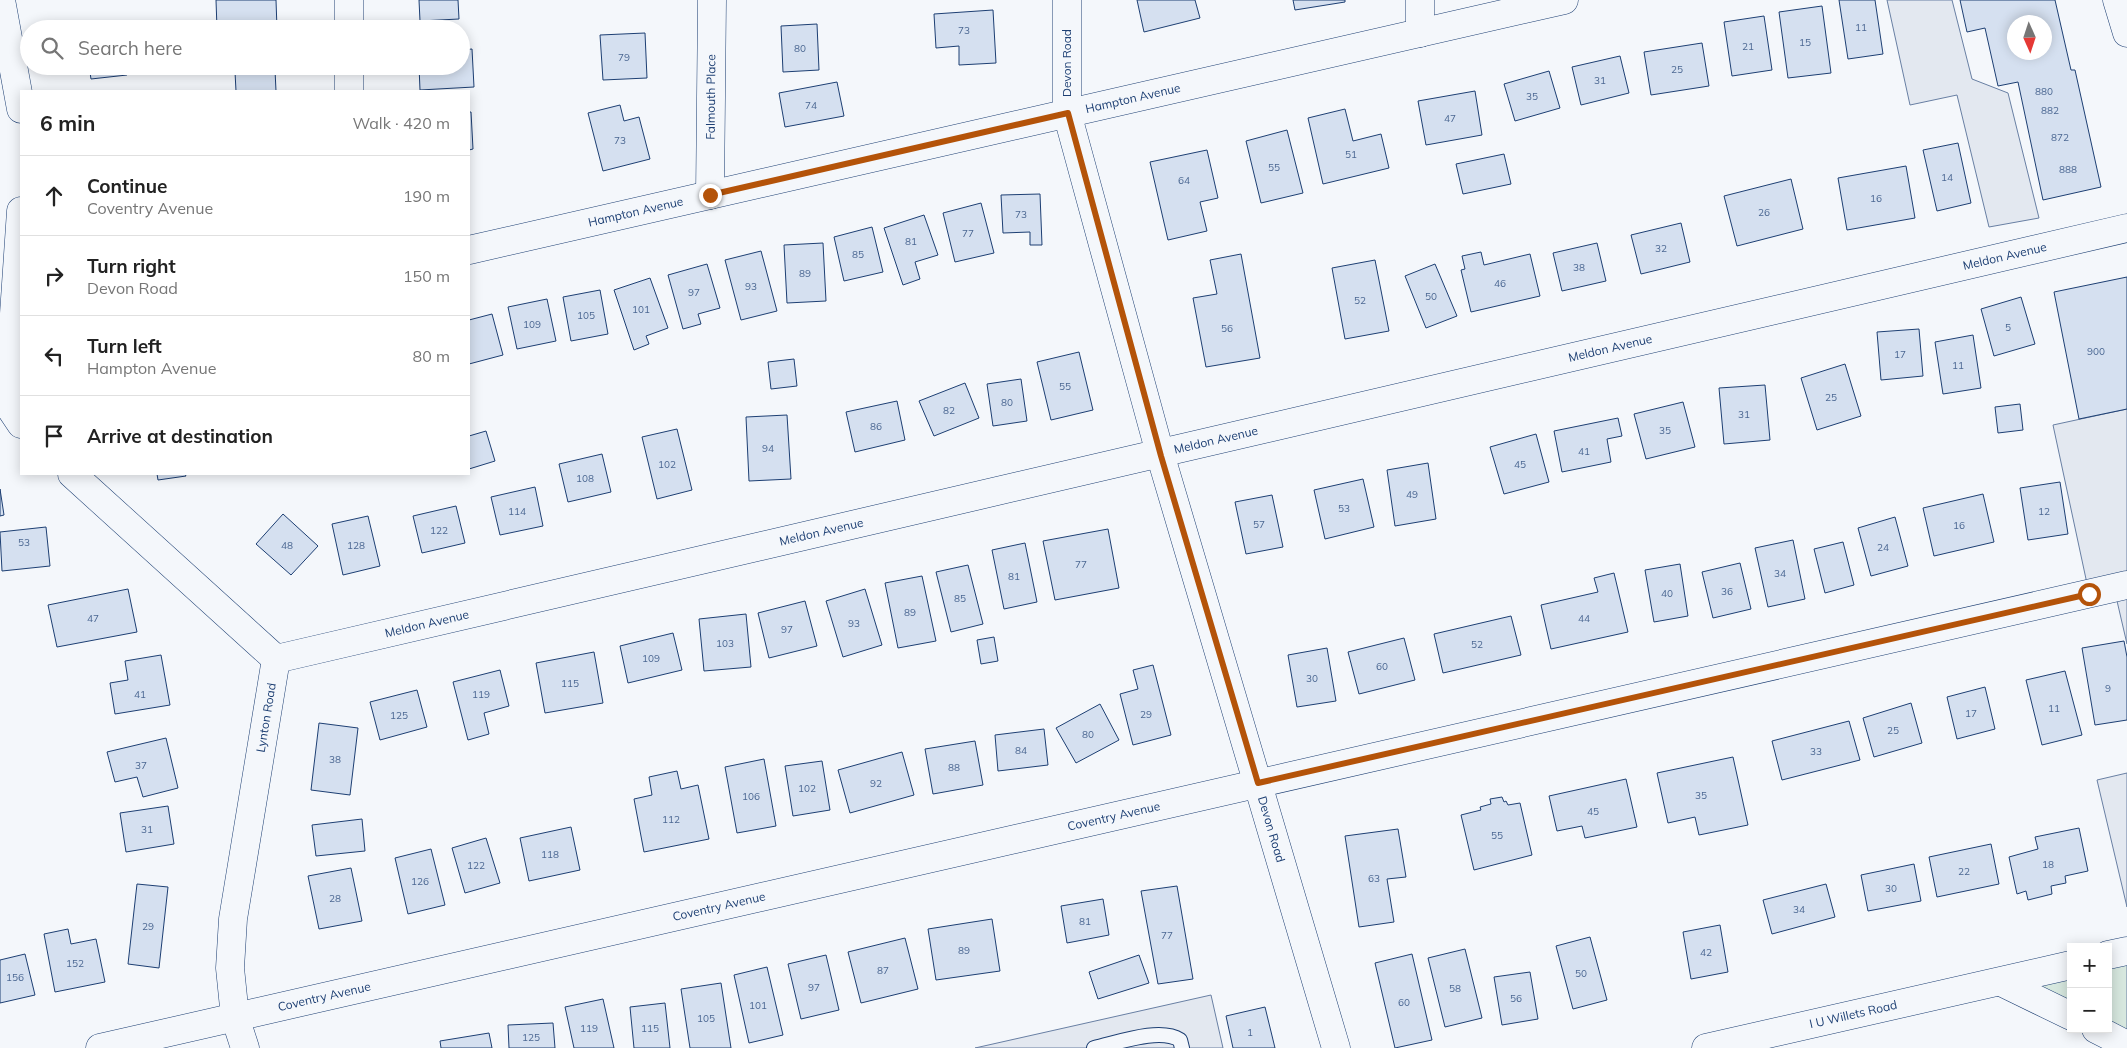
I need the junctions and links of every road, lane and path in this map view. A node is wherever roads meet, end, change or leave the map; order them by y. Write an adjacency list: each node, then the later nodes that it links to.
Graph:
1 (1, 0): 11 (street)
2 (349, 0): 7 (street)
3 (712, 0): 13 (street, Falmouth Place)
4 (1067, 0): 12 (street, Devon Road)
5 (1420, 0): 8 (street)
6 (1564, 0): 8 (street, Hampton Avenue)
7 (349, 20)
8 (1420, 33): 12 (street, Hampton Avenue)
9 (349, 75): 10 (street)
10 (349, 90)
11 (20, 104)
12 (1068, 113): 13 (street, Hampton Avenue); 19 (street, Devon Road)
13 (710, 195): 16 (street, Hampton Avenue)
14 (2127, 228): 19 (street, Meldon Avenue)
15 (20, 240): 17 (street)
16 (470, 250)
17 (16, 354): 18 (street)
18 (20, 422)
19 (1160, 453): 22 (street, Meldon Avenue); 23 (street, Devon Road)
20 (73, 475): 22 (street)
21 (2127, 585): 23 (street, Coventry Avenue)
22 (276, 659): 29 (street, Lynton Road)
23 (1258, 783): 29 (street, Coventry Avenue); 37 (street, Devon Road)
24 (2127, 951): 25 (street)
25 (2112, 954)
26 (2067, 965): 27 (street, I U Willets Road)
27 (2002, 982): 28 (street); 32 (street, I U Willets Road)
28 (2067, 1014)
29 (235, 1017): 33 (street, Coventry Avenue); 34 (street, Lynton Road)
30 (2104, 1033): 31 (street)
31 (2127, 1045)
32 (1722, 1046)
33 (100, 1048)
34 (245, 1048)
35 (1094, 1048): 36 (lane)
36 (1182, 1048)
37 (1336, 1048)

